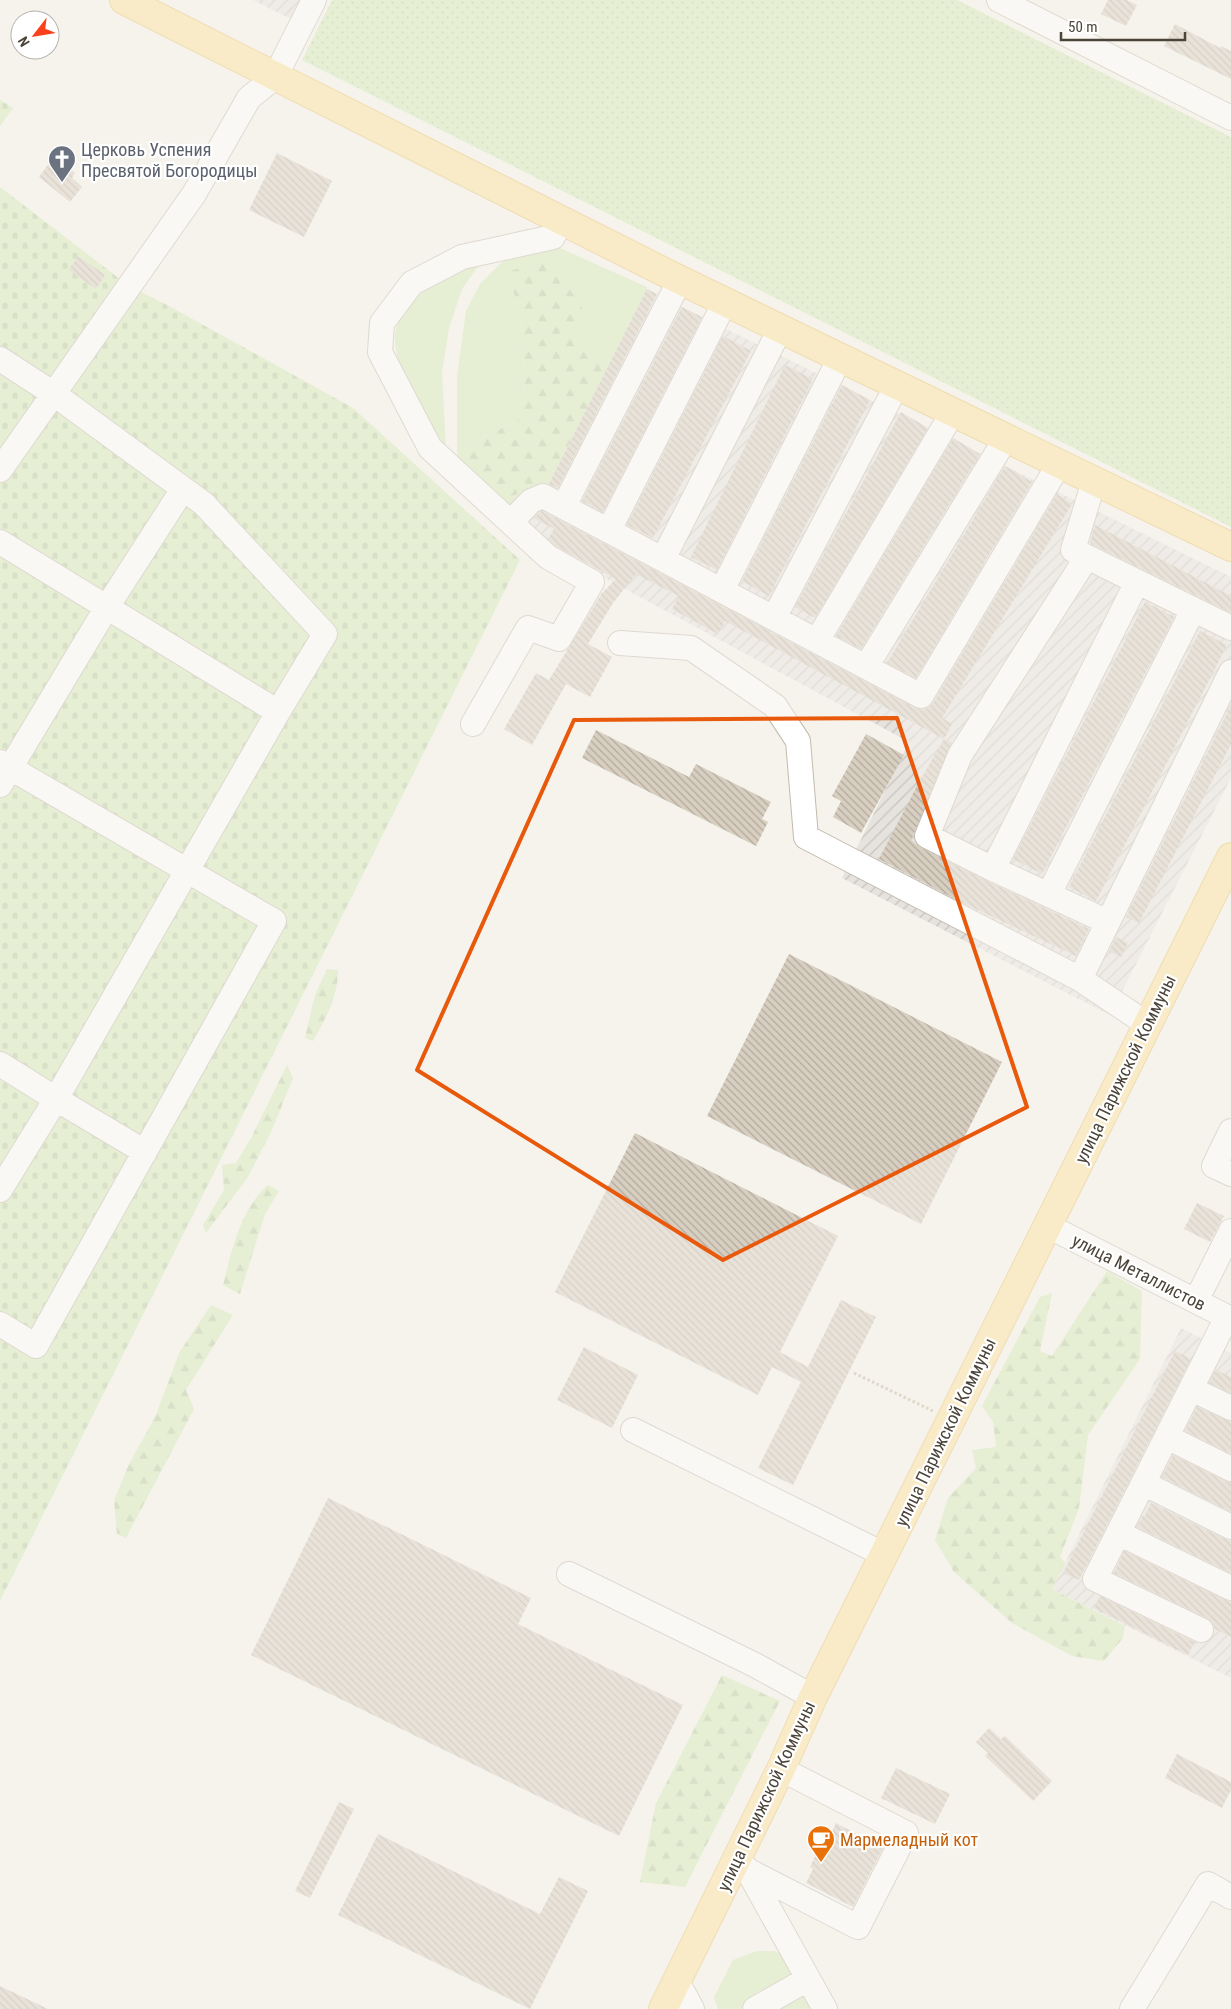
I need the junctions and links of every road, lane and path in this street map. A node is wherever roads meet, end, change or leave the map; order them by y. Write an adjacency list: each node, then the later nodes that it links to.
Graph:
1 (124, 0): 4 (main road)
2 (314, 0): 4 (street)
3 (999, 0): 5 (street)
4 (275, 77): 6 (main road); 13 (street)
5 (1231, 118)
6 (561, 221): 7 (main road); 21 (street)
7 (680, 280): 8 (main road); 20 (street)
8 (725, 302): 9 (main road); 22 (street)
9 (780, 329): 10 (main road); 26 (street)
10 (840, 358): 12 (main road); 28 (street)
11 (0, 359): 13 (street)
12 (897, 385): 14 (main road); 31 (street)
13 (54, 394): 17 (street); 19 (street)
14 (953, 412): 15 (main road); 33 (street)
15 (1006, 438): 16 (main road); 35 (street)
16 (1059, 464): 18 (main road); 35 (street)
17 (0, 470)
18 (1094, 480): 24 (main road); 25 (street)
19 (183, 489): 29 (street); 37 (street)
20 (564, 506): 21 (street); 22 (street)
21 (510, 522): 38 (street)
22 (609, 530): 26 (street)
23 (0, 542): 29 (street)
24 (1231, 547)
25 (1087, 557): 27 (street); 41 (street)
26 (664, 559): 28 (street)
27 (1137, 582): 30 (street); 41 (street)
28 (722, 590): 31 (street)
29 (107, 607): 37 (street); 39 (street)
30 (1193, 610): 32 (street); 43 (street)
31 (774, 618): 33 (street)
32 (1231, 628)
33 (817, 641): 35 (street)
34 (620, 643): 45 (street)
35 (866, 667)
36 (1231, 672): 44 (street)
37 (278, 712): 42 (street)
38 (473, 724)
39 (3, 772): 42 (street)
40 (1231, 857): 46 (main road, улица Парижской Коммуны)
41 (993, 869): 43 (street)
42 (187, 870): 48 (street); 50 (street)
43 (1049, 894): 44 (street)
44 (1108, 922): 45 (street)
45 (1080, 979): 46 (street)
46 (1147, 1024): 53 (main road, улица Парижской Коммуны)
47 (0, 1064): 48 (street)
48 (56, 1099): 50 (street); 52 (street)
49 (1231, 1131): 51 (street)
50 (145, 1152): 57 (street)
51 (1231, 1174)
52 (0, 1190)
53 (1048, 1226): 55 (street, улица Металлистов); 61 (main road, улица Парижской Коммуны)
54 (1231, 1231): 55 (street)
55 (1196, 1301): 56 (street, улица Металлистов)
56 (1229, 1318): 59 (street)
57 (0, 1324)
58 (854, 1373): 61 (path)
59 (1191, 1389): 60 (street); 63 (street)
60 (1231, 1408)
61 (951, 1420): 68 (main road, улица Парижской Коммуны)
62 (633, 1430): 68 (street)
63 (1166, 1437): 64 (street); 65 (street)
64 (1231, 1469)
65 (1143, 1483): 66 (street); 67 (street)
66 (1231, 1527)
67 (1118, 1534): 70 (street); 71 (street)
68 (885, 1555): 72 (main road, улица Парижской Коммуны)
69 (568, 1574): 72 (street)
70 (1231, 1588)
71 (1200, 1630)
72 (813, 1697): 73 (main road, улица Парижской Коммуны)
73 (780, 1769): 74 (main road, улица Парижской Коммуны); 74 (street)
74 (743, 1862): 76 (street); 77 (main road, улица Парижской Коммуны)
75 (1231, 1897): 82 (street)
76 (808, 1979): 80 (street); 81 (street)
77 (677, 1981): 78 (main road, улица Парижской Коммуны); 79 (street)
78 (663, 2009)
79 (692, 2009)
80 (754, 2009)
81 (826, 2009)
82 (1132, 2009)

